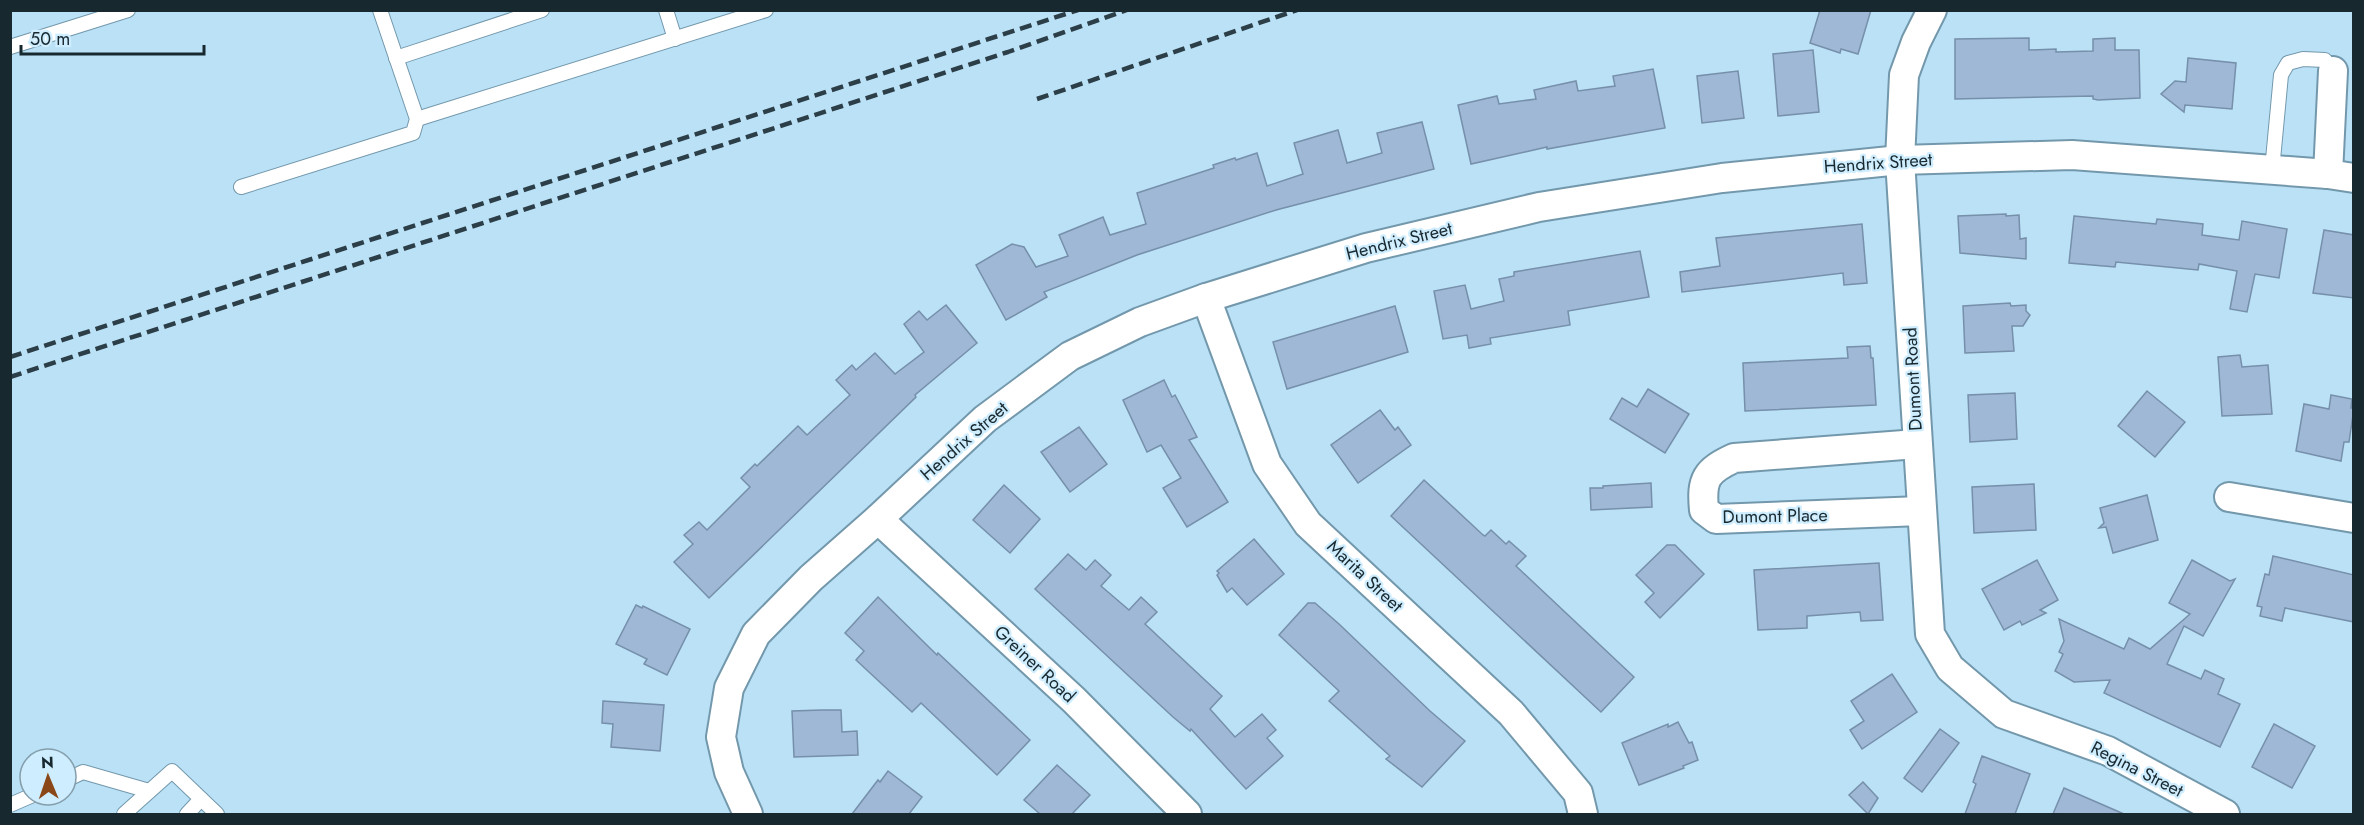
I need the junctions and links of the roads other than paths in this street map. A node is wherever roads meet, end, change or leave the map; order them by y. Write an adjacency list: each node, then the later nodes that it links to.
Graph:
1 (128, 10): 8 (lane)
2 (380, 10): 9 (lane)
3 (542, 10): 9 (lane)
4 (666, 10): 7 (lane)
5 (766, 10): 7 (lane)
6 (1932, 10): 12 (street, Dumont Road)
7 (675, 39): 11 (lane)
8 (10, 47)
9 (396, 58): 11 (lane)
10 (2333, 71): 13 (lane); 14 (street)
11 (417, 119): 15 (lane)
12 (1899, 160): 13 (street, Hendrix Street); 16 (street, Hendrix Street); 17 (street, Dumont Road)
13 (2272, 170): 14 (street, Hendrix Street)
14 (2341, 176)
15 (241, 187)
16 (1206, 298): 21 (street, Hendrix Street); 31 (street, Marita Street)
17 (1917, 444): 19 (street, Dumont Road); 19 (street, Dumont Place)
18 (2229, 497): 20 (street)
19 (1920, 511): 22 (street, Dumont Road)
20 (2354, 518)
21 (878, 519): 29 (street, Hendrix Street); 30 (street, Greiner Road)
22 (2012, 717): 32 (street, Regina Street)
23 (78, 774): 24 (lane)
24 (149, 791): 25 (lane); 26 (lane)
25 (201, 799): 27 (lane); 28 (lane)
26 (124, 814)
27 (187, 814)
28 (217, 814)
29 (748, 814)
30 (1188, 814)
31 (1583, 814)
32 (2225, 814)

